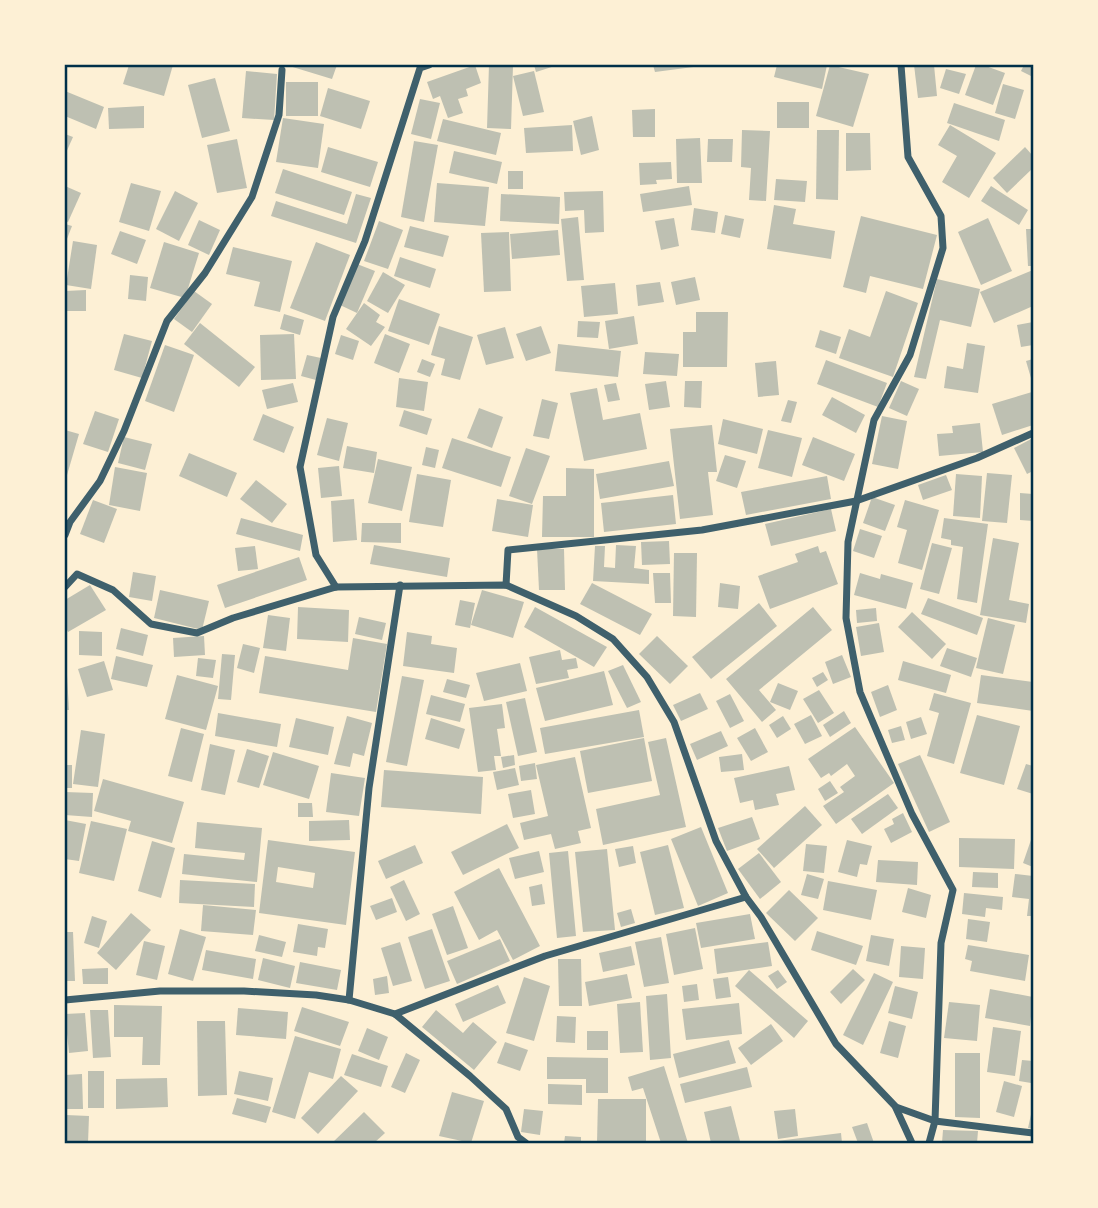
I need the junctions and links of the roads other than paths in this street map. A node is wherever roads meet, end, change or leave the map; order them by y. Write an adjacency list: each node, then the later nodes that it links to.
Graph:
1 (429, 65): 9 (street)
2 (901, 65): 5 (street)
3 (282, 70): 6 (street)
4 (1033, 433): 5 (street)
5 (856, 501): 7 (street); 16 (street)
6 (65, 535)
7 (506, 584): 8 (street); 11 (street)
8 (400, 585): 9 (street); 13 (street)
9 (336, 586): 10 (street)
10 (65, 587)
11 (746, 897): 14 (street); 15 (street)
12 (65, 1000): 13 (street)
13 (349, 1000): 14 (street)
14 (394, 1014): 18 (street)
15 (895, 1106): 16 (street); 19 (street)
16 (935, 1121): 17 (street); 20 (street)
17 (1033, 1133)
18 (526, 1143)
19 (912, 1143)
20 (929, 1143)

